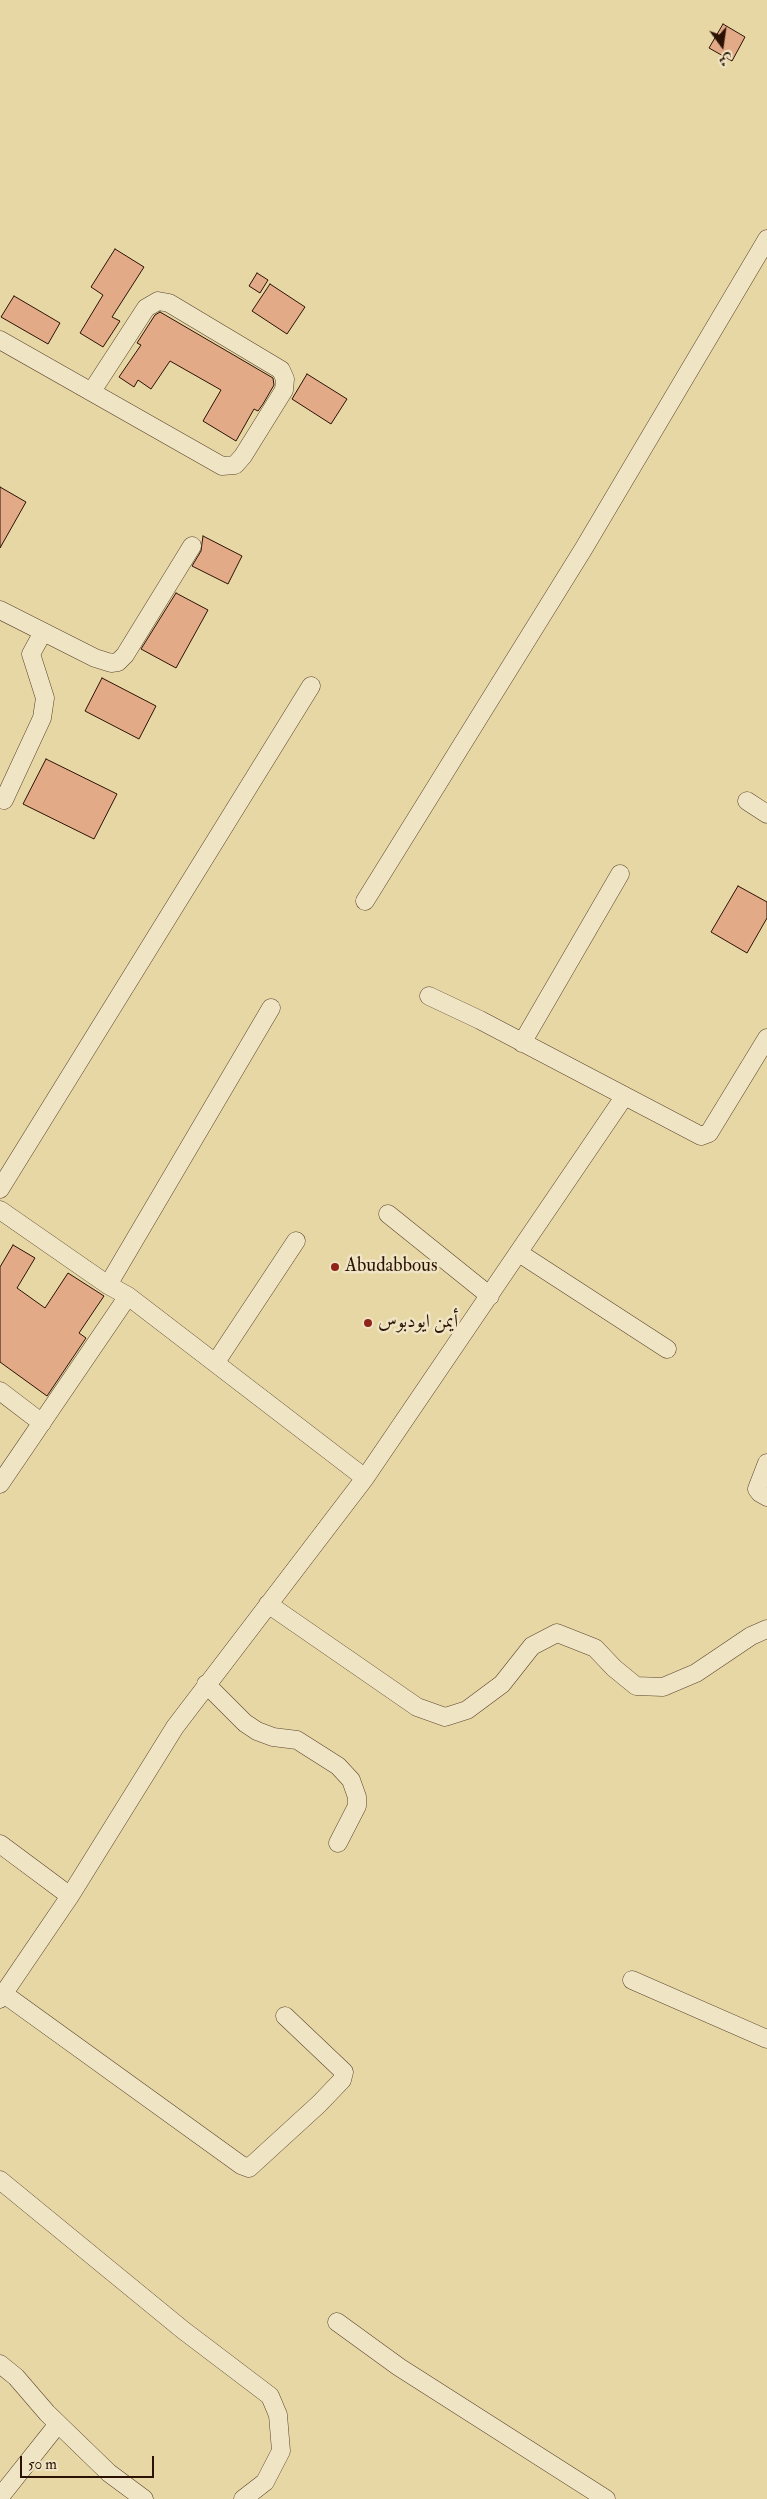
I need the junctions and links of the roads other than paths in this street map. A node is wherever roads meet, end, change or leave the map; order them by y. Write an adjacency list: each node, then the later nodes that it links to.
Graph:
1 (767, 239): 12 (street)
2 (0, 340): 3 (street)
3 (92, 390): 3 (street)
4 (192, 546): 6 (street)
5 (0, 610): 6 (street)
6 (43, 632): 8 (street)
7 (311, 686): 18 (street)
8 (4, 800)
9 (747, 801): 10 (street)
10 (767, 814)
11 (620, 874): 16 (street)
12 (366, 901)
13 (429, 996): 16 (street)
14 (271, 1008): 23 (street)
15 (767, 1038): 17 (street)
16 (522, 1042): 17 (street)
17 (624, 1097): 22 (street)
18 (0, 1189)
19 (0, 1210): 23 (street)
20 (388, 1214): 25 (street)
21 (296, 1242): 27 (street)
22 (519, 1253): 25 (street); 26 (street)
23 (108, 1285): 24 (street)
24 (128, 1296): 27 (street); 29 (street)
25 (490, 1296): 31 (street)
26 (667, 1350)
27 (216, 1362): 31 (street)
28 (0, 1391): 29 (street)
29 (42, 1423): 32 (street)
30 (767, 1463): 33 (street)
31 (365, 1478): 34 (street)
32 (0, 1484)
33 (767, 1498)
34 (268, 1604): 35 (street); 36 (street)
35 (767, 1629)
36 (206, 1684): 37 (street); 39 (street)
37 (338, 1843)
38 (0, 1844): 39 (street)
39 (70, 1896): 41 (street)
40 (632, 1980): 43 (street)
41 (2, 1996): 42 (street)
42 (285, 2016)
43 (767, 2039)
44 (0, 2180): 50 (street)
45 (337, 2322): 51 (street)
46 (0, 2364): 47 (street)
47 (58, 2424): 48 (street); 49 (street)
48 (0, 2497)
49 (144, 2499)
50 (243, 2499)
51 (606, 2499)

